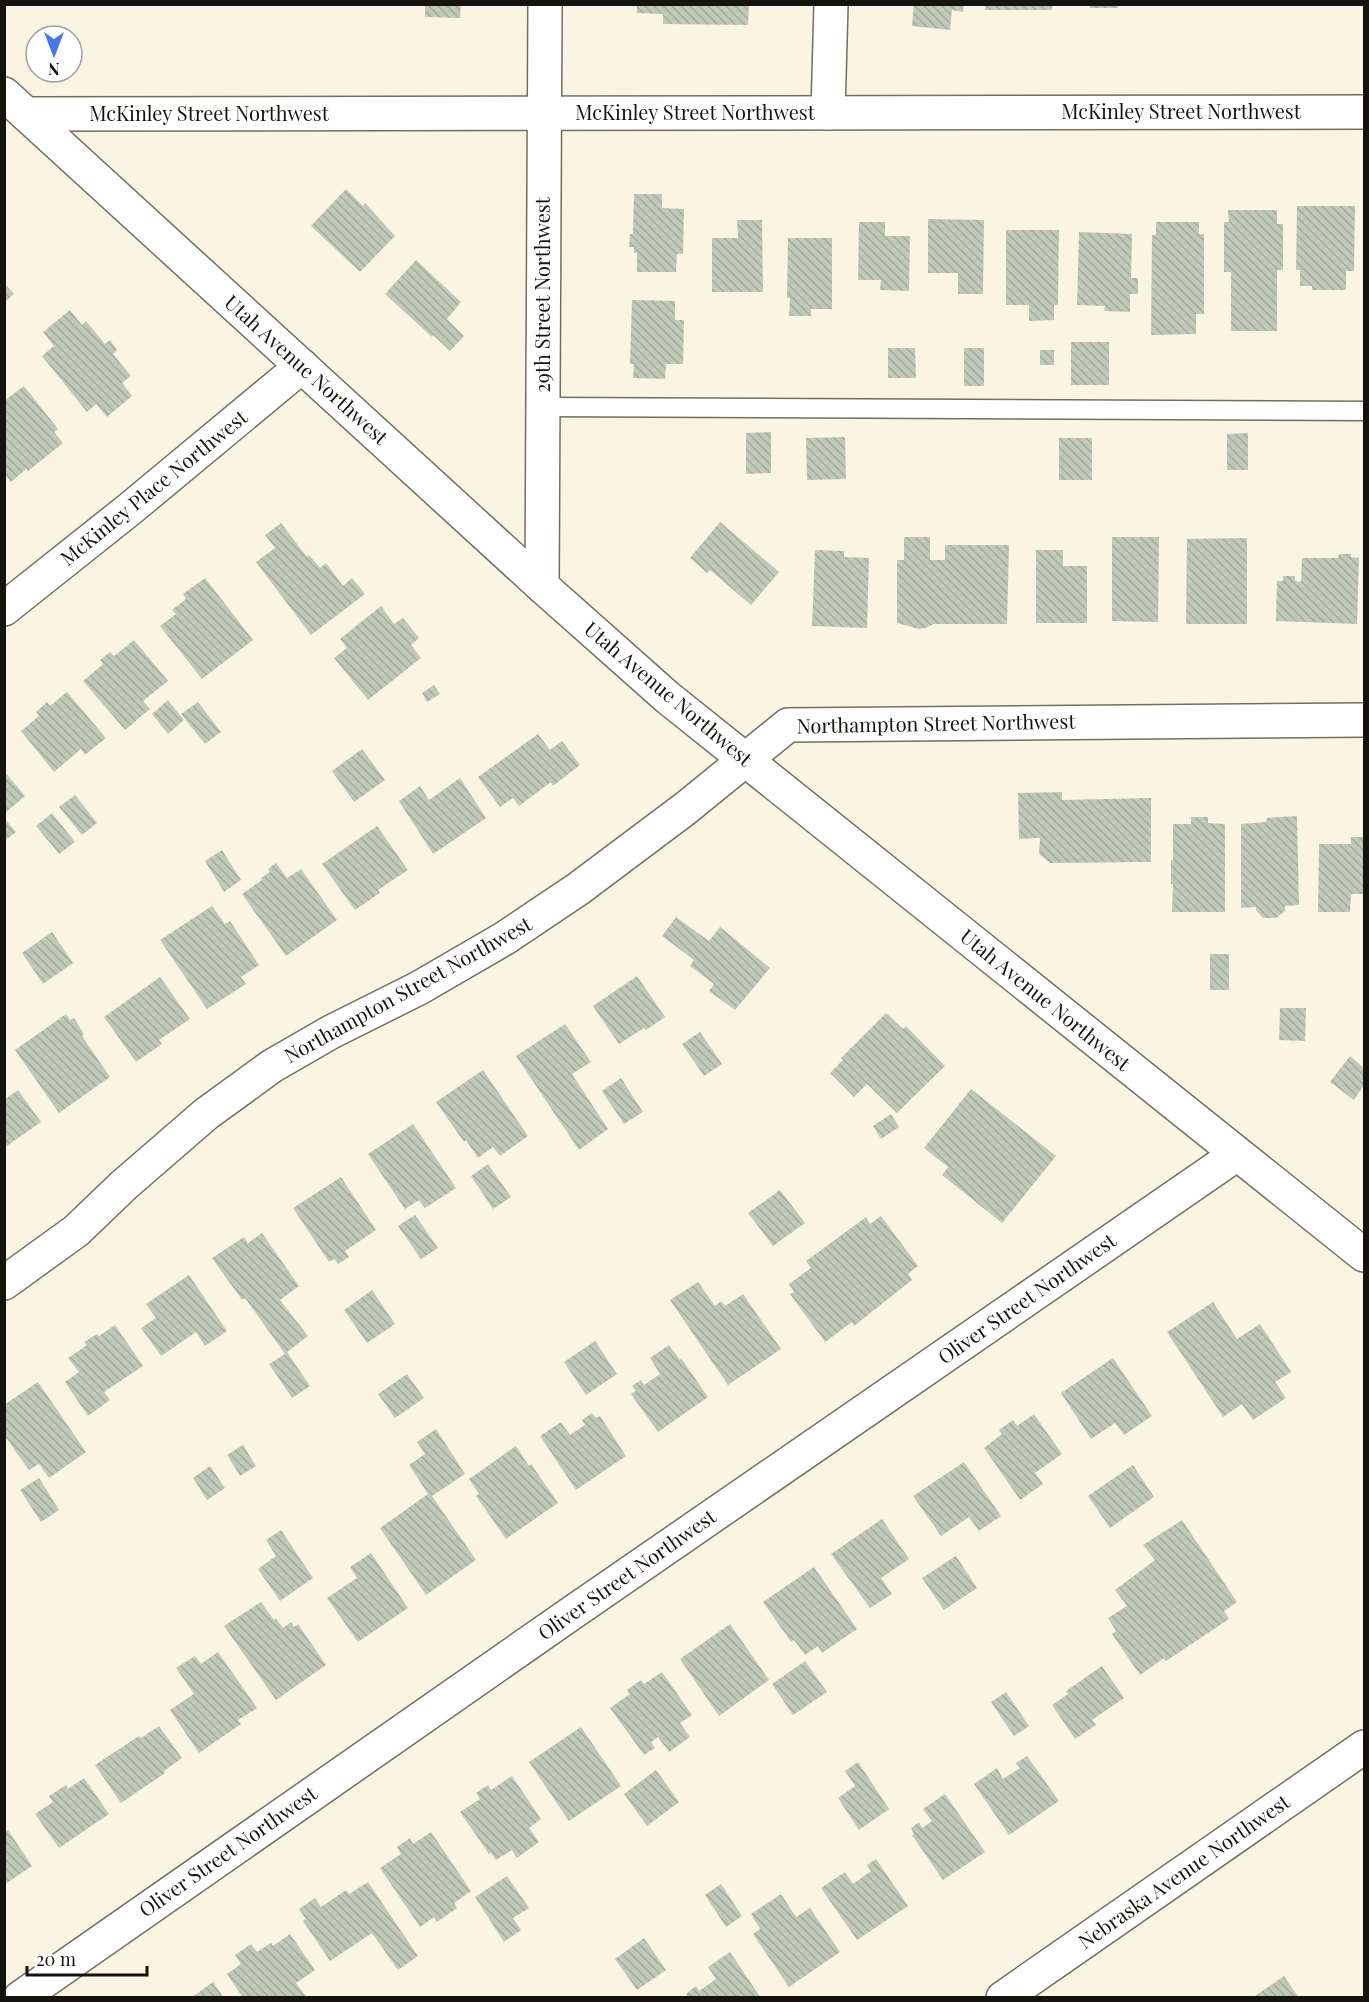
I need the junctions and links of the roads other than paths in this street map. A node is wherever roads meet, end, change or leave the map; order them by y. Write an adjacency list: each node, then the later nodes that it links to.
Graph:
1 (544, 4): 5 (street, 29th Street Northwest)
2 (831, 4): 6 (street)
3 (15, 104): 5 (street, McKinley Street Northwest); 7 (street, Utah Avenue Northwest)
4 (1365, 112): 6 (street, McKinley Street Northwest)
5 (544, 113): 6 (street, McKinley Street Northwest); 8 (street, 29th Street Northwest)
6 (828, 113)
7 (303, 366): 10 (street, Utah Avenue Northwest); 11 (street, McKinley Place Northwest)
8 (543, 407): 9 (lane); 10 (street, 29th Street Northwest)
9 (1365, 411)
10 (542, 586): 13 (street, Utah Avenue Northwest)
11 (4, 609)
12 (1365, 720): 13 (street, Northampton Street Northwest)
13 (745, 760): 14 (street, Utah Avenue Northwest); 16 (street, Northampton Street Northwest)
14 (1237, 1154): 15 (street, Utah Avenue Northwest); 18 (street, Oliver Street Northwest)
15 (1365, 1255)
16 (4, 1283)
17 (1365, 1747): 19 (street, Nebraska Avenue Northwest)
18 (20, 1998)
19 (1003, 1998)

